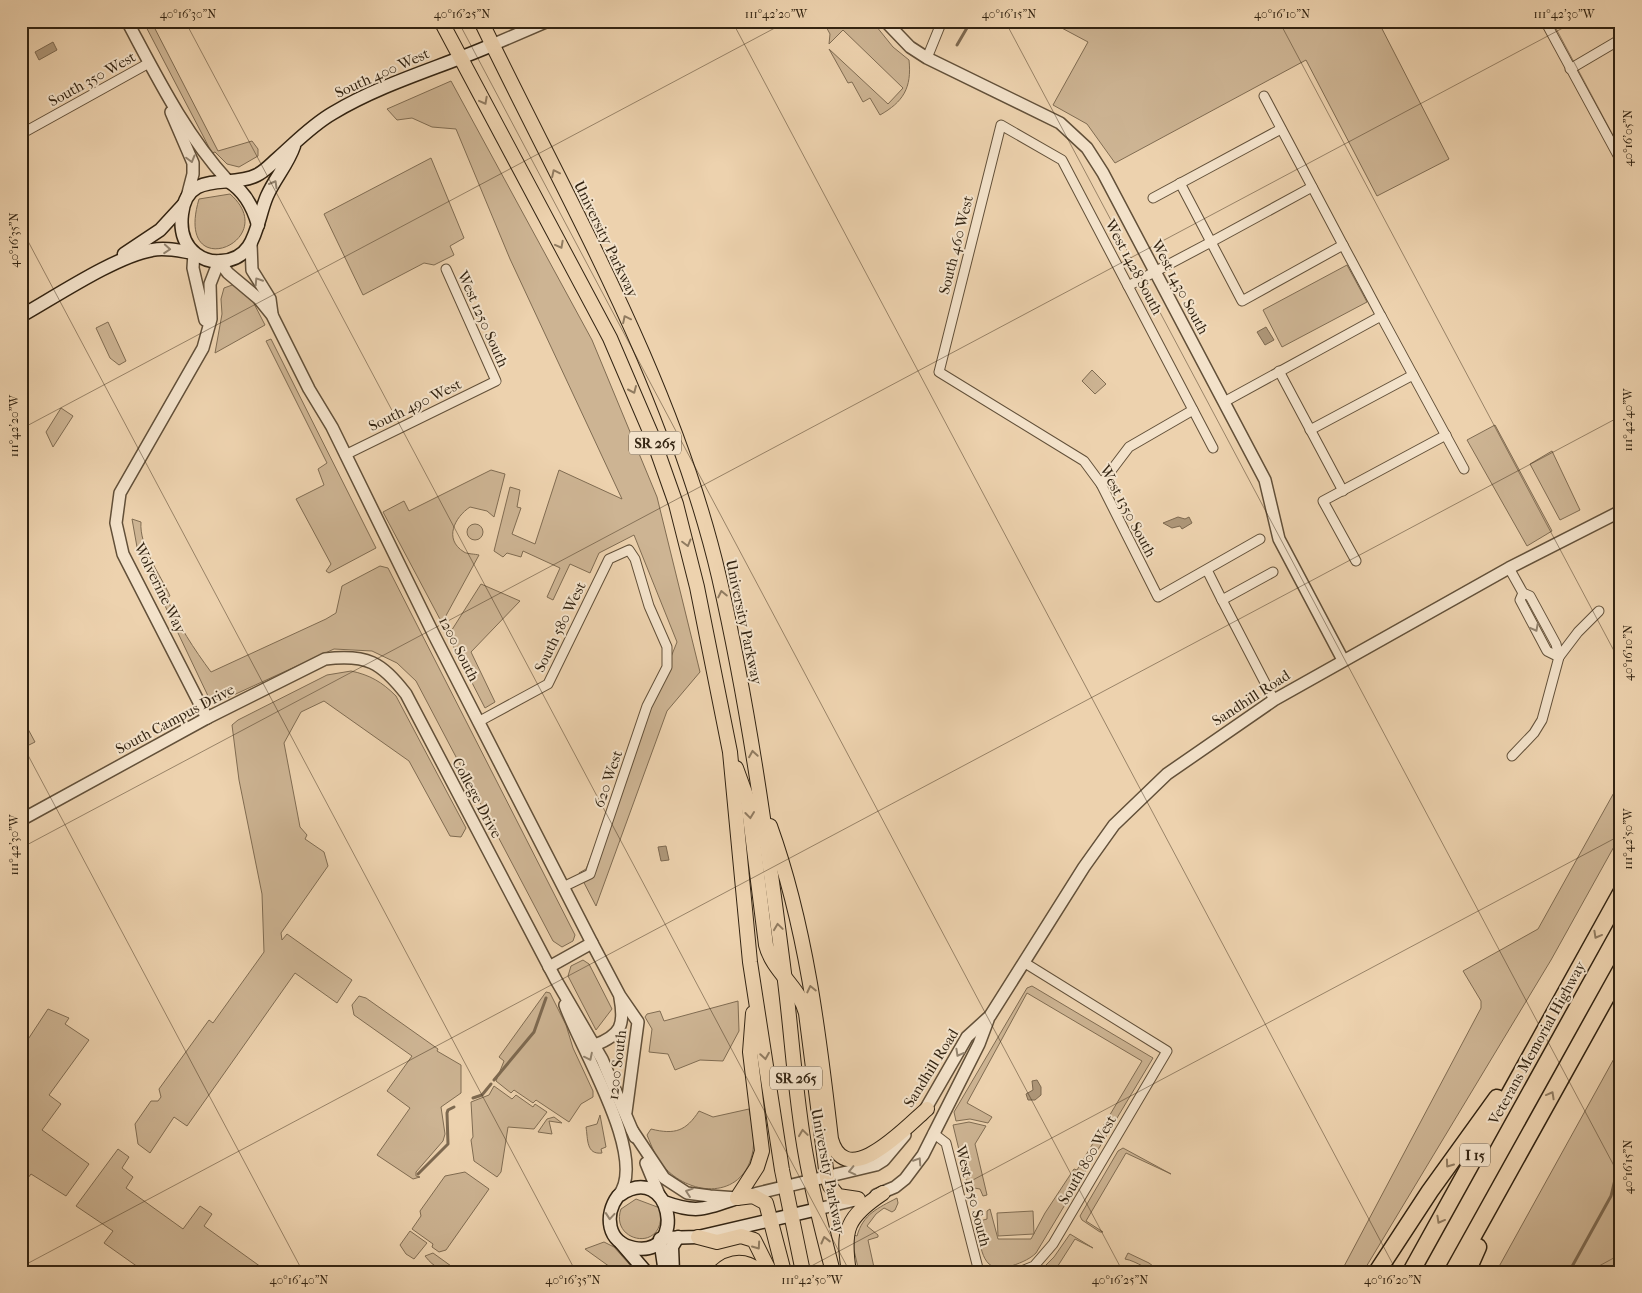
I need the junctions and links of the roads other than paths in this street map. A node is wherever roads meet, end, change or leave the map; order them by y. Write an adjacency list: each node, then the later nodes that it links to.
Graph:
1 (127, 21): 12 (street)
2 (441, 21): 10 (main road, SR 265)
3 (481, 21): 9 (main road, University Parkway / SR 265)
4 (548, 21): 9 (street, South 400 West)
5 (885, 21): 11 (street, West 1430 South)
6 (942, 21): 11 (street)
7 (1545, 21): 13 (street)
8 (1621, 38): 13 (street)
9 (492, 45): 10 (main road, South 400 West); 70 (main road, University Parkway / SR 265, one-way to 9)
10 (460, 58): 19 (main road, South 400 West); 68 (main road, SR 265, one-way to 68)
11 (927, 58): 34 (street, West 1430 South)
12 (149, 63): 15 (street); 18 (street, South 350 West)
13 (1570, 69): 20 (street)
14 (1264, 96): 17 (street)
15 (167, 98): 21 (street); 25 (street, one-way to 25)
16 (1001, 125): 35 (street, West 1428 South); 41 (street, South 460 West)
17 (1281, 129): 22 (street); 23 (street)
18 (21, 134)
19 (294, 146): 21 (main road, South 400 West); 26 (main road, South 400 West, one-way to 19)
20 (1621, 161)
21 (228, 181): 25 (main road); 26 (main road)
22 (1180, 183): 24 (street); 27 (street)
23 (1312, 187): 27 (street); 29 (street)
24 (1153, 198)
25 (185, 201): 30 (main road); 32 (main road)
26 (258, 225): 28 (main road)
27 (1211, 242): 29 (street); 34 (street)
28 (251, 244): 31 (main road); 37 (street, 1200 South, one-way to 28)
29 (1343, 246): 38 (street)
30 (194, 253): 31 (main road); 32 (main road, one-way to 30); 39 (street, Wolverine Way)
31 (219, 262): 37 (street, 1200 South); 39 (street, Wolverine Way)
32 (108, 267): 36 (main road)
33 (446, 270): 43 (street, West 1250 South)
34 (1155, 271): 35 (street); 44 (street, West 1430 South)
35 (1128, 286): 45 (street, West 1428 South)
36 (21, 316)
37 (272, 316): 49 (street, 1200 South)
38 (1381, 316): 40 (street); 42 (street)
39 (206, 336): 66 (street, Wolverine Way)
40 (1279, 371): 44 (street); 46 (street)
41 (939, 372): 51 (street, West 1350 South)
42 (1413, 374): 46 (street); 47 (street)
43 (496, 381): 49 (street, South 490 West)
44 (1224, 402): 63 (street, West 1430 South)
45 (1193, 410): 48 (street, West 1428 South); 51 (street)
46 (1310, 430): 52 (street)
47 (1446, 435): 50 (street); 52 (street)
48 (1213, 448)
49 (345, 454): 67 (street, 1200 South)
50 (1464, 469)
51 (1101, 484): 57 (street, West 1350 South)
52 (1343, 490): 55 (street)
53 (1621, 511): 56 (street, Sandhill Road)
54 (1260, 539): 57 (street)
55 (1356, 561)
56 (1509, 568): 62 (street); 63 (street, Sandhill Road)
57 (1207, 570): 59 (street)
58 (1273, 572): 59 (street)
59 (1222, 600): 65 (street)
60 (1599, 611): 62 (street)
61 (347, 656): 66 (street, South Campus Drive); 76 (street, College Drive)
62 (1559, 657): 69 (street)
63 (1343, 660): 65 (street, Sandhill Road)
64 (667, 667): 67 (street, South 580 West); 72 (street, 620 West)
65 (1274, 700): 75 (street, Sandhill Road)
66 (207, 718): 71 (street, South Campus Drive)
67 (478, 722): 72 (street, 1200 South)
68 (730, 752): 78 (main road, one-way to 78); 80 (main road, SR 265)
69 (1512, 756)
70 (761, 802): 78 (main road, University Parkway / SR 265, one-way to 70); 85 (main road, one-way to 70)
71 (21, 820)
72 (563, 887): 74 (street, 1200 South)
73 (1621, 893): 83 (highway, Veterans Memorial Highway / I 15, one-way to 83)
74 (592, 943): 76 (street); 81 (street, 1200 South)
75 (1025, 963): 82 (street, Sandhill Road); 116 (street, South 800 West)
76 (549, 967): 79 (street, College Drive)
77 (1621, 970): 89 (highway, I 15, one-way to 77)
78 (784, 976): 90 (main road); 91 (main road, University Parkway / SR 265, one-way to 78)
79 (556, 980): 84 (street, College Drive); 94 (street, College Drive, one-way to 94)
80 (755, 990): 92 (main road, SR 265, one-way to 92); 95 (main road)
81 (620, 996): 84 (street, 1200 South); 86 (street, 1200 South)
82 (990, 1016): 85 (street, Sandhill Road, one-way to 85); 88 (street, Sandhill Road)
83 (1539, 1039): 117 (highway, one-way to 117); 118 (highway, Veterans Memorial Highway / I 15, one-way to 118)
84 (595, 1045): 86 (street, College Drive)
85 (927, 1109): 90 (street, Sandhill Road, one-way to 90)
86 (626, 1114): 87 (street, College Drive)
87 (632, 1130): 95 (street, Sandhill Road, one-way to 87); 96 (street, College Drive)
88 (933, 1133): 93 (street, Sandhill Road, one-way to 88); 115 (street, West 1250 South)
89 (1527, 1138): 119 (highway, I 15); 120 (highway)
90 (827, 1177): 91 (street, Sandhill Road); 97 (main road)
91 (811, 1180): 92 (street, Sandhill Road); 98 (main road, University Parkway / SR 265)
92 (786, 1186): 95 (street, Sandhill Road); 99 (main road, SR 265)
93 (883, 1193): 97 (street, Sandhill Road); 114 (main road)
94 (619, 1196): 96 (main road); 104 (main road, one-way to 104)
95 (737, 1198): 96 (main road); 100 (main road)
96 (662, 1199): 103 (main road)
97 (858, 1199): 98 (street, Sandhill Road)
98 (818, 1209): 99 (main road, Sandhill Road); 113 (main road, University Parkway / SR 265, one-way to 98)
99 (791, 1215): 100 (main road, Sandhill Road); 112 (main road, SR 265)
100 (772, 1220): 102 (main road, Sandhill Road); 111 (main road)
101 (678, 1237): 102 (main road, Sandhill Road); 103 (main road, Sandhill Road); 107 (main road)
102 (698, 1237): 110 (main road, one-way to 110)
103 (661, 1238): 104 (main road); 106 (main road)
104 (620, 1242): 105 (main road)
105 (646, 1272)
106 (666, 1272)
107 (673, 1272)
108 (719, 1272): 109 (main road)
109 (760, 1272)
110 (770, 1272)
111 (784, 1272)
112 (803, 1272)
113 (833, 1272)
114 (849, 1272)
115 (979, 1272)
116 (1019, 1272)
117 (1377, 1272)
118 (1411, 1272)
119 (1453, 1272)
120 (1467, 1272)

